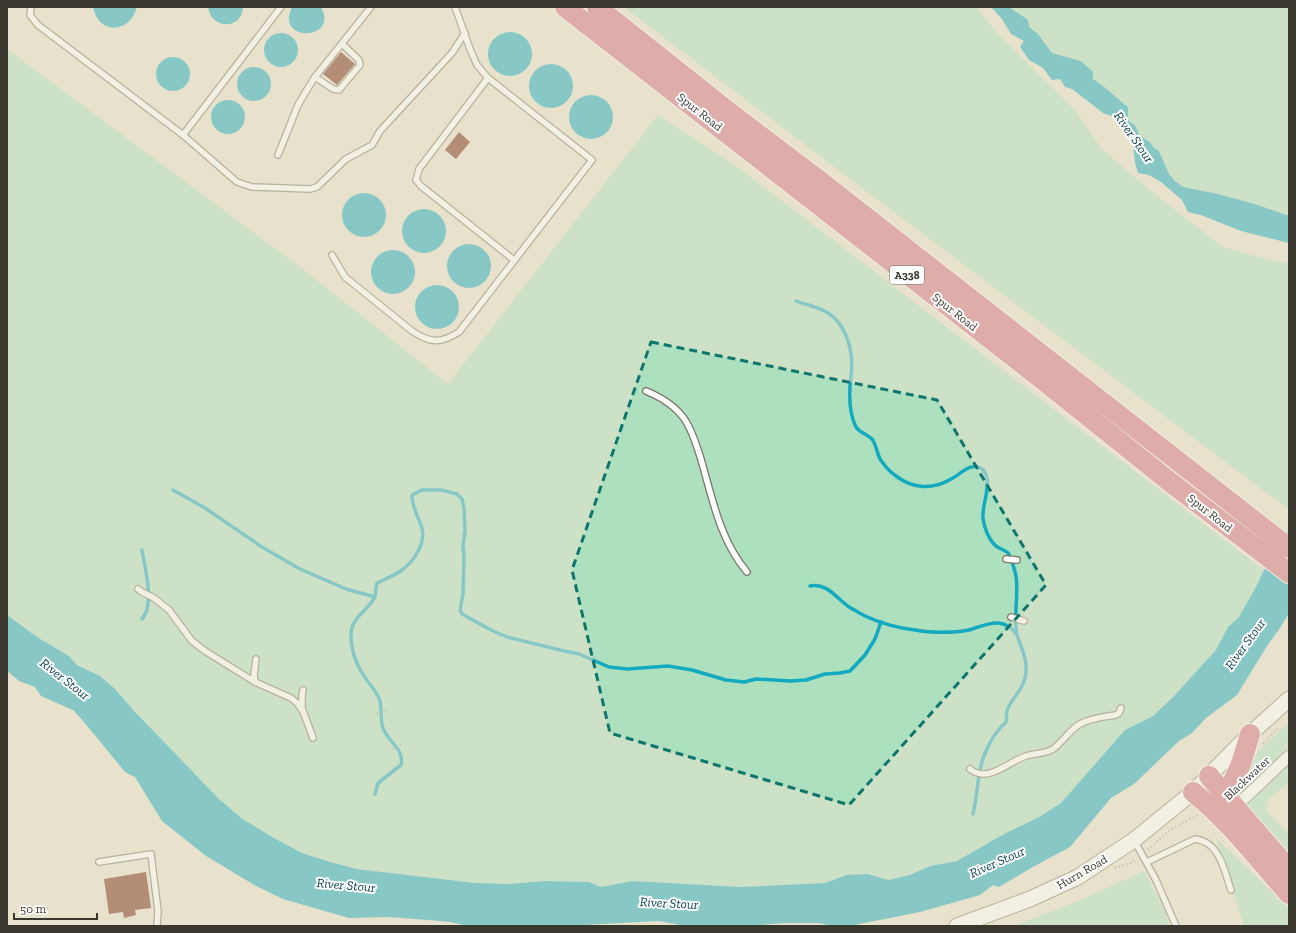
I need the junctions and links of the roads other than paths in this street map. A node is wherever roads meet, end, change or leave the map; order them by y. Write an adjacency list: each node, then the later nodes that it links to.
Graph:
1 (31, 7): 11 (lane)
2 (281, 7): 11 (lane)
3 (371, 7): 8 (lane)
4 (455, 7): 7 (lane)
5 (565, 7): 20 (highway, Spur Road / A338)
6 (597, 7): 16 (highway, Spur Road / A338)
7 (464, 33): 10 (lane); 11 (lane)
8 (342, 44): 9 (lane); 9 (lane)
9 (315, 77): 12 (lane)
10 (488, 78): 14 (lane); 14 (lane)
11 (183, 135)
12 (278, 155)
13 (332, 255): 14 (lane)
14 (514, 260)
15 (646, 391): 19 (lane)
16 (1289, 548)
17 (1006, 558): 18 (lane)
18 (1017, 560)
19 (747, 572)
20 (1289, 573)
21 (140, 591): 25 (lane)
22 (1011, 617): 23 (lane)
23 (1024, 621)
24 (256, 659): 25 (lane)
25 (255, 682): 29 (lane)
26 (303, 690): 29 (lane)
27 (1289, 699): 30 (main road, Hurn Road)
28 (1121, 708): 33 (lane)
29 (302, 712): 31 (lane)
30 (1250, 734): 34 (main road, Hurn Road); 36 (highway)
31 (313, 738)
32 (1289, 756): 36 (street, Blackwater)
33 (970, 769)
34 (1209, 776): 35 (main road, Hurn Road); 36 (highway)
35 (1193, 792): 36 (highway); 37 (main road, Hurn Road)
36 (1228, 808): 40 (highway); 42 (highway)
37 (1134, 840): 39 (lane); 44 (main road, Hurn Road)
38 (99, 862): 43 (lane)
39 (1147, 862): 41 (lane); 45 (lane)
40 (1289, 869)
41 (1231, 890)
42 (1289, 894)
43 (157, 926)
44 (957, 926)
45 (1176, 926)

